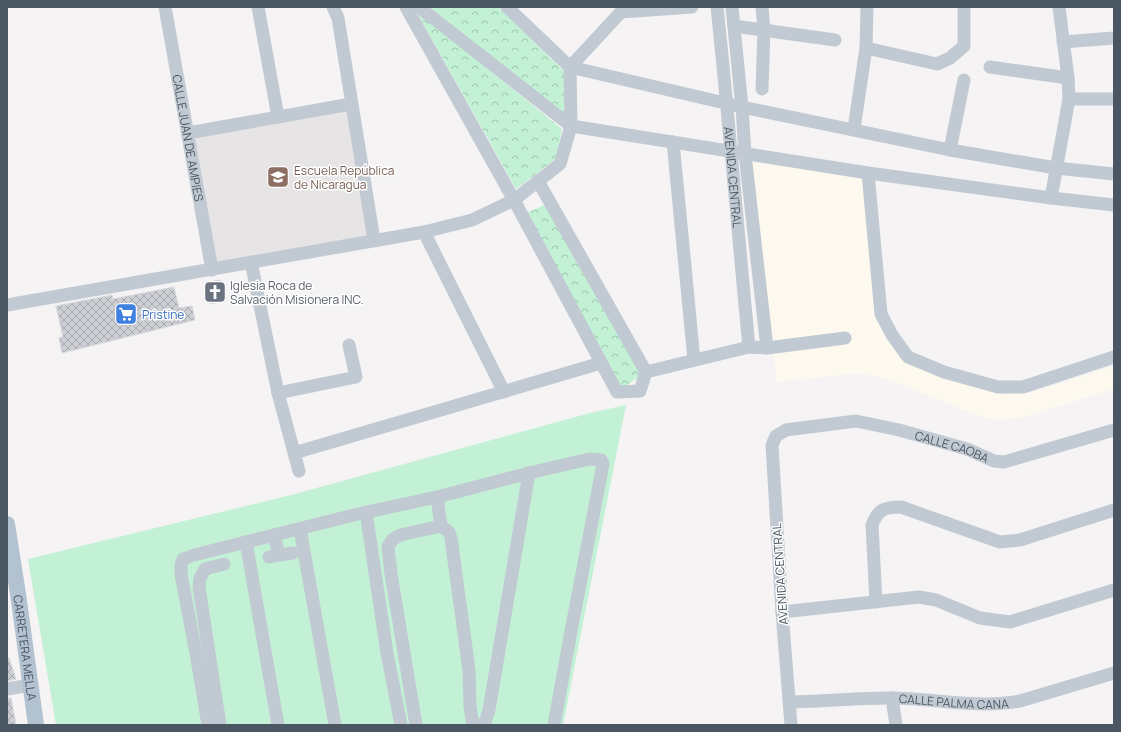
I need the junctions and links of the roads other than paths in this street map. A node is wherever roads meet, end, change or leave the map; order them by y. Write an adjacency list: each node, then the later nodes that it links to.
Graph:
1 (165, 7): 34 (street, CALLE JUAN DE AMPIES)
2 (258, 7): 31 (street)
3 (333, 7): 29 (street)
4 (406, 7): 44 (street)
5 (419, 7): 32 (street)
6 (507, 7): 21 (street)
7 (692, 7): 14 (street)
8 (718, 7): 28 (street, AVENIDA CENTRAL)
9 (732, 7): 15 (street)
10 (762, 7): 16 (street)
11 (867, 7): 20 (street)
12 (964, 7): 20 (street)
13 (1059, 7): 19 (street)
14 (619, 9): 21 (street)
15 (734, 26): 16 (street); 30 (street)
16 (764, 30): 18 (street); 25 (street)
17 (1114, 38): 19 (street)
18 (835, 40)
19 (1063, 42): 23 (street)
20 (866, 48): 33 (street)
21 (570, 67): 28 (street); 32 (street)
22 (990, 67): 23 (street)
23 (1068, 78): 26 (street)
24 (964, 80): 36 (street)
25 (762, 89)
26 (1069, 99): 27 (street); 39 (street)
27 (1114, 99)
28 (728, 103): 30 (street); 37 (street, AVENIDA CENTRAL)
29 (351, 104): 31 (street); 47 (street)
30 (742, 107): 33 (street); 38 (street)
31 (278, 116): 34 (street)
32 (571, 126): 35 (street); 42 (street)
33 (854, 129): 36 (street)
34 (188, 132): 49 (street, CALLE JUAN DE AMPIES)
35 (673, 142): 37 (street); 56 (street)
36 (950, 150): 39 (street)
37 (731, 151): 38 (street); 53 (street, AVENIDA CENTRAL)
38 (745, 154): 40 (street); 54 (street)
39 (1056, 168): 41 (street); 43 (street)
40 (868, 173): 43 (street); 55 (street)
41 (1114, 174)
42 (538, 181): 44 (street); 58 (street)
43 (1051, 198): 45 (street)
44 (514, 200): 46 (street); 57 (street)
45 (1114, 205)
46 (424, 232): 47 (street); 60 (street)
47 (374, 240): 48 (street)
48 (252, 262): 49 (street); 59 (street)
49 (212, 270): 50 (street)
50 (7, 305)
51 (845, 338): 54 (street)
52 (349, 345): 59 (street)
53 (749, 347): 54 (street); 56 (street)
54 (767, 348)
55 (1114, 357)
56 (694, 360): 58 (street)
57 (601, 363): 58 (street); 60 (street)
58 (646, 372)
59 (278, 392): 63 (street)
60 (504, 392): 63 (street)
61 (786, 430): 62 (street, CALLE CAOBA); 79 (street, AVENIDA CENTRAL)
62 (1114, 430)
63 (294, 453): 64 (street)
64 (299, 471)
65 (529, 473): 66 (street); 93 (street); 94 (street)
66 (437, 497): 68 (street); 70 (street)
67 (1114, 510): 78 (street)
68 (366, 512): 71 (street); 90 (street)
69 (7, 524): 77 (main road, CARRETERA MELLA)
70 (441, 526): 91 (street); 92 (street)
71 (300, 529): 72 (street); 89 (street)
72 (274, 535): 73 (street); 75 (street)
73 (246, 542): 74 (street); 88 (street)
74 (221, 548): 86 (street); 87 (street)
75 (293, 553)
76 (1114, 590): 78 (street)
77 (13, 594): 81 (main road, CARRETERA MELLA)
78 (876, 602): 79 (street)
79 (782, 612): 84 (street, AVENIDA CENTRAL)
80 (1114, 673): 83 (street, CALLE PALMA CANA)
81 (30, 685): 82 (street); 85 (main road, CARRETERA MELLA)
82 (7, 689)
83 (892, 698): 84 (street, CALLE PALMA CANA); 96 (street)
84 (790, 702): 95 (street, AVENIDA CENTRAL)
85 (36, 725)
86 (208, 725)
87 (220, 725)
88 (278, 725)
89 (335, 725)
90 (401, 725)
91 (416, 725)
92 (476, 725)
93 (481, 725)
94 (554, 725)
95 (791, 725)
96 (896, 725)

